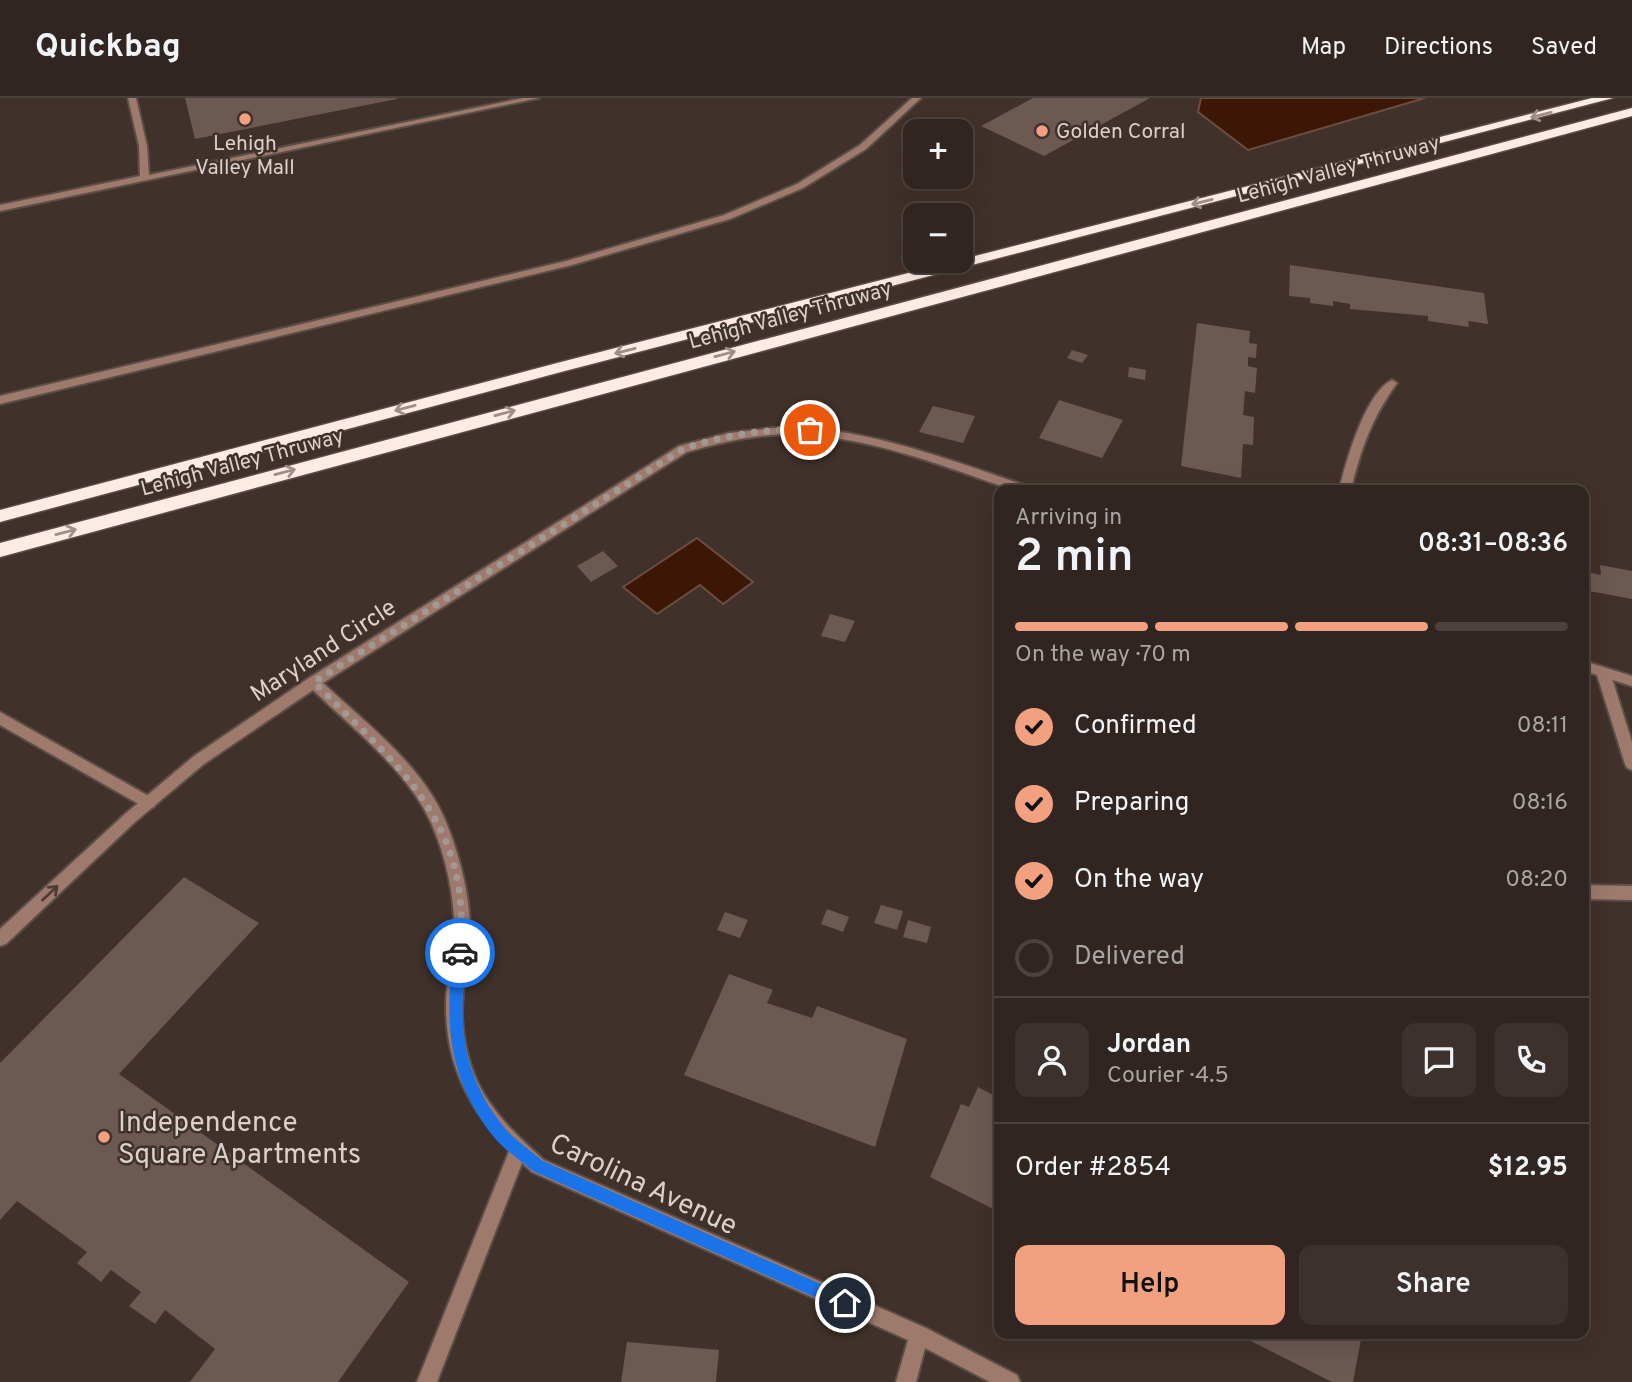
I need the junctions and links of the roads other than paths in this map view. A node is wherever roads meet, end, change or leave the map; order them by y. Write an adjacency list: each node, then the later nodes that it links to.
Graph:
1 (132, 98): 6 (street)
2 (535, 98): 6 (street)
3 (917, 98): 9 (street)
4 (1607, 98): 12 (highway, Lehigh Valley Thruway, one-way to 12)
5 (1632, 112): 13 (highway, Lehigh Valley Thruway, one-way to 5)
6 (145, 178): 7 (street)
7 (0, 208)
8 (1392, 383): 11 (street)
9 (0, 400)
10 (1010, 485): 17 (street, Maryland Circle)
11 (1346, 485)
12 (0, 516)
13 (0, 550)
14 (1589, 668): 15 (street)
15 (1603, 672): 16 (street); 19 (street)
16 (1632, 681)
17 (314, 682): 20 (street, Maryland Circle); 24 (street, Carolina Avenue)
18 (0, 718): 20 (street)
19 (1632, 764)
20 (149, 803): 23 (street, Maryland Circle, one-way to 20)
21 (1589, 892): 22 (street)
22 (1632, 893)
23 (0, 939)
24 (519, 1150): 25 (street, Carolina Avenue); 26 (street)
25 (919, 1335): 27 (street); 28 (street, Carolina Avenue)
26 (427, 1382)
27 (906, 1382)
28 (1010, 1382)

